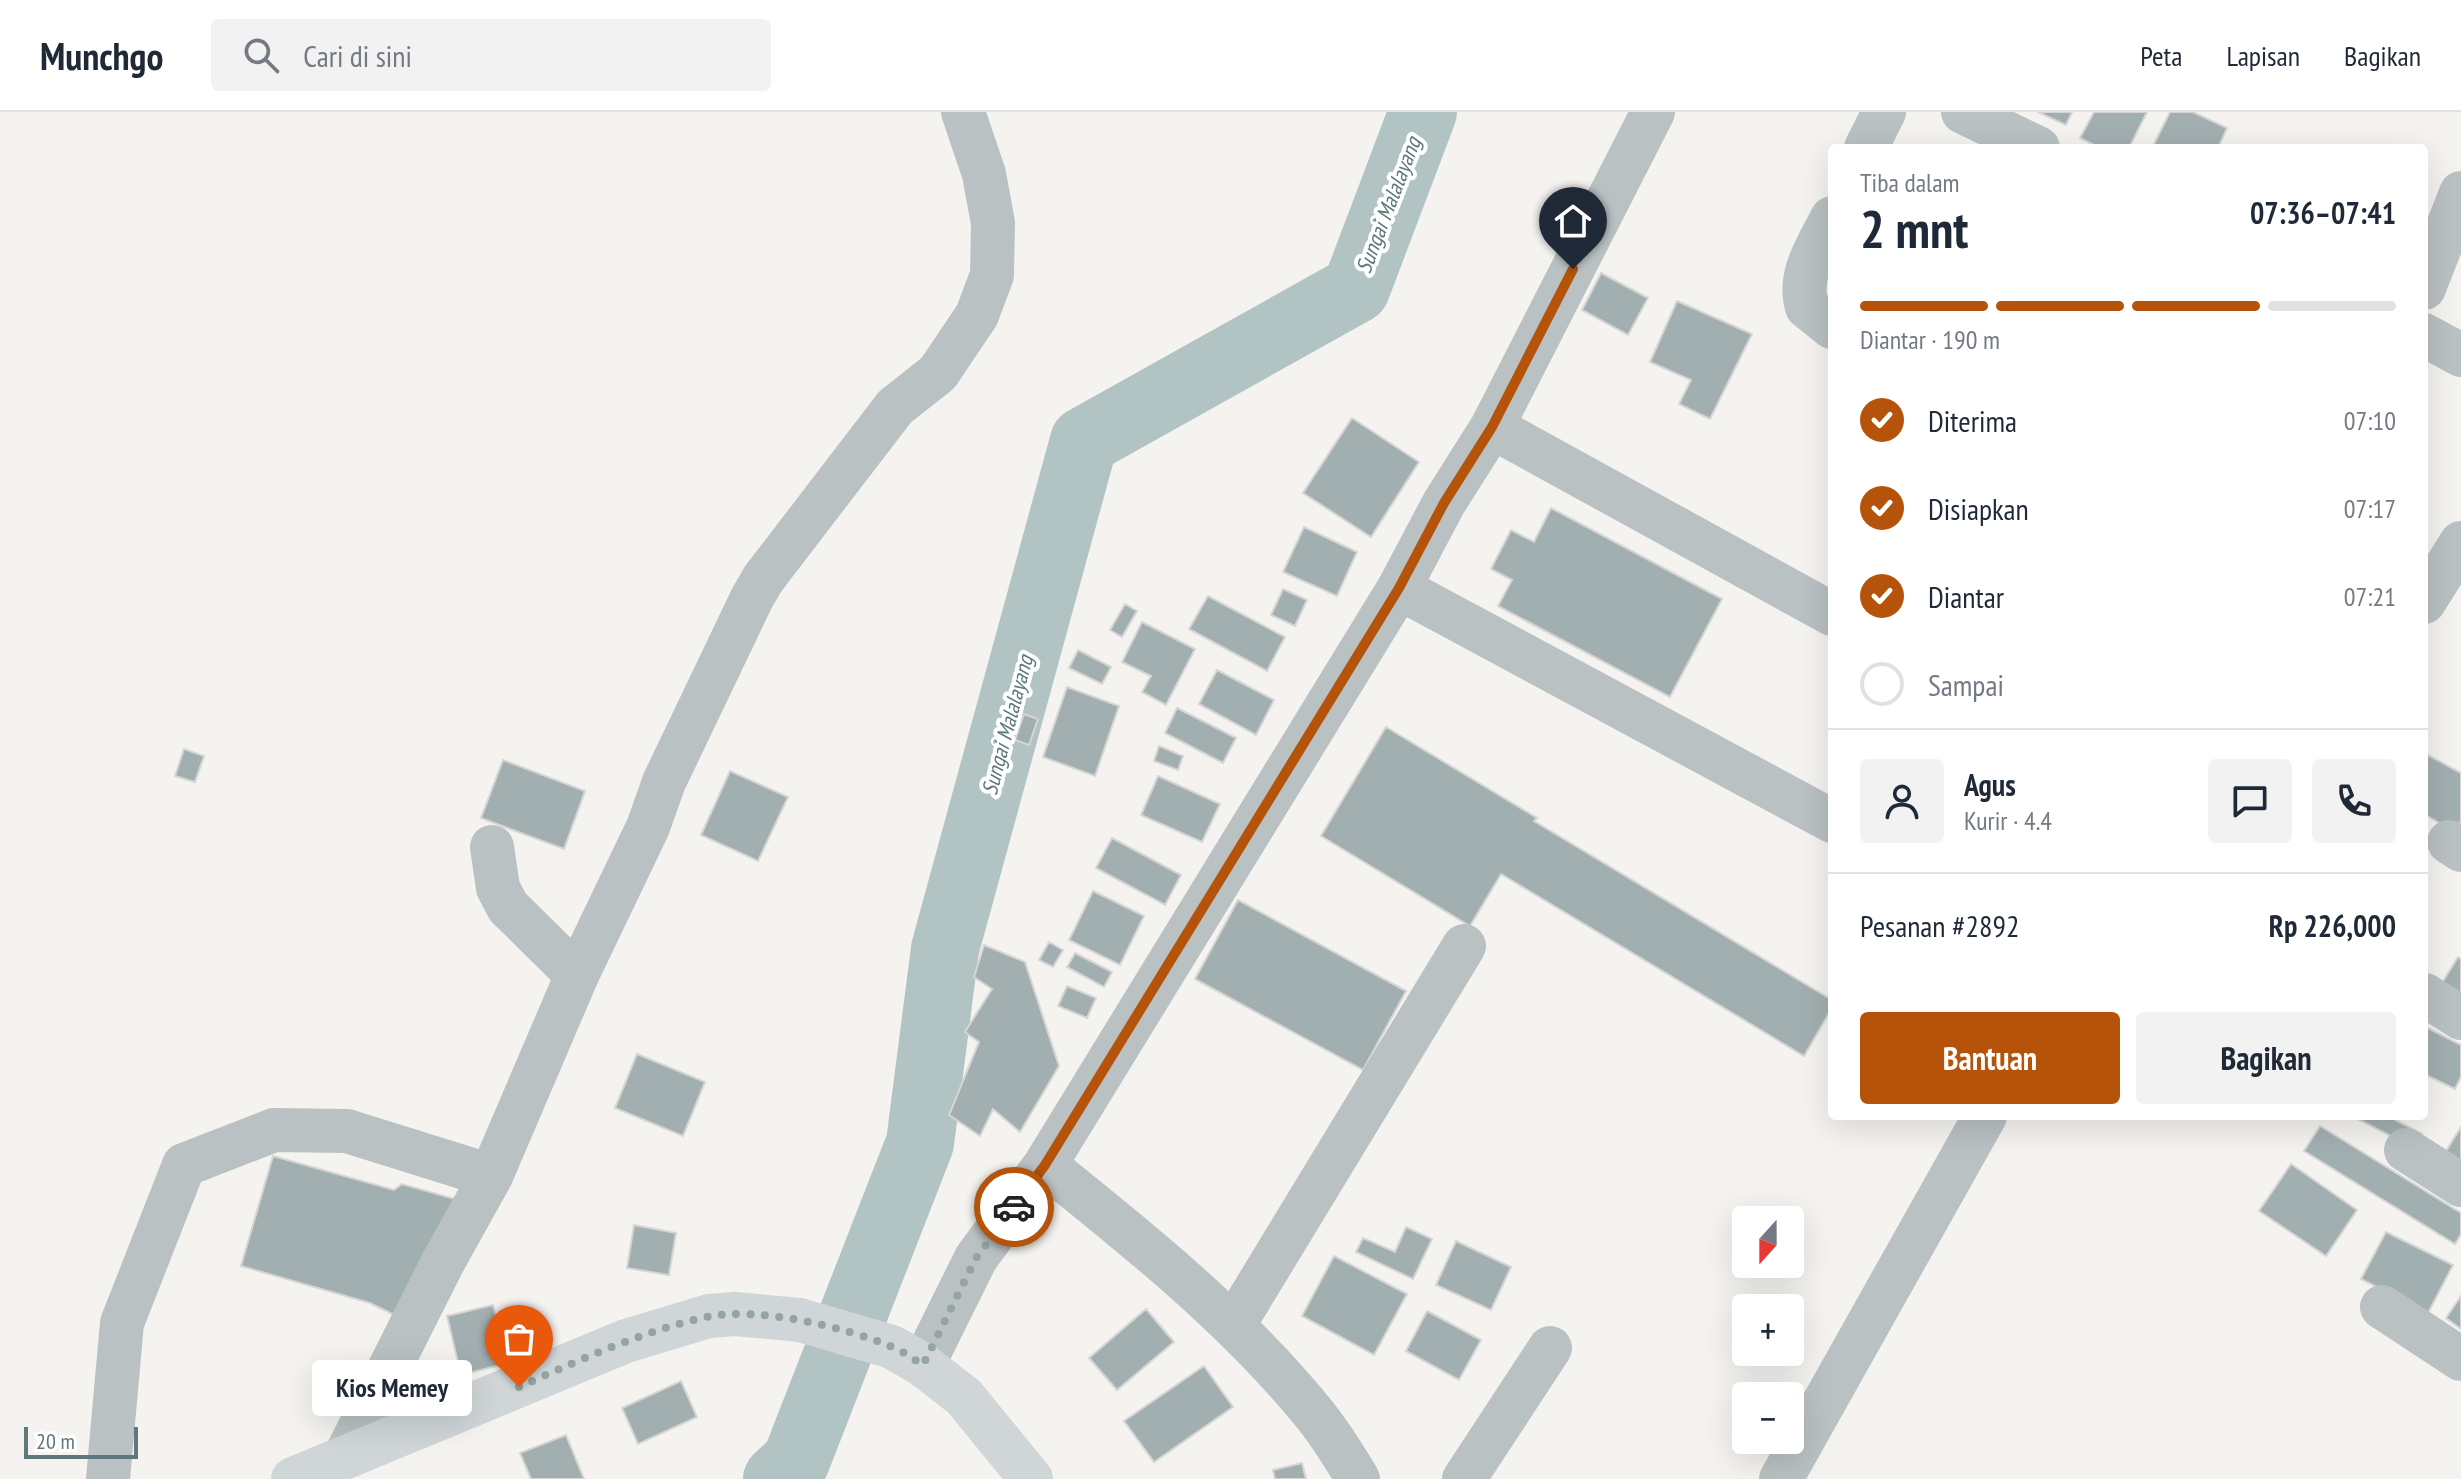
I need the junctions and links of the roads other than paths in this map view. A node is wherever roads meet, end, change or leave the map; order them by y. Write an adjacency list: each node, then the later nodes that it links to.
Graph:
1 (963, 112): 21 (street)
2 (1653, 112): 13 (street)
3 (1884, 112): 5 (street)
4 (1963, 112): 6 (street)
5 (1868, 144)
6 (2030, 144)
7 (2457, 216): 9 (street)
8 (1828, 226): 10 (street)
9 (2428, 279)
10 (1828, 324)
11 (2428, 337): 12 (street)
12 (2461, 355)
13 (1492, 427): 15 (street); 17 (street)
14 (2461, 543): 16 (street)
15 (1399, 588): 18 (street); 26 (street)
16 (2428, 596)
17 (1828, 612)
18 (1828, 816)
19 (492, 847): 21 (street)
20 (1464, 946): 30 (street)
21 (577, 975): 27 (street)
22 (2428, 997): 23 (street)
23 (2461, 1018)
24 (1983, 1120): 40 (street)
25 (2406, 1150): 28 (street)
26 (1045, 1165): 30 (street); 32 (street)
27 (491, 1176): 34 (street); 35 (street)
28 (2461, 1185)
29 (2382, 1307): 33 (street)
30 (1233, 1326): 38 (street)
31 (1550, 1348): 39 (street)
32 (908, 1356): 34 (highway); 37 (highway)
33 (2461, 1359)
34 (345, 1457): 36 (highway)
35 (108, 1479)
36 (293, 1479)
37 (1031, 1479)
38 (1358, 1479)
39 (1464, 1479)
40 (1781, 1479)

